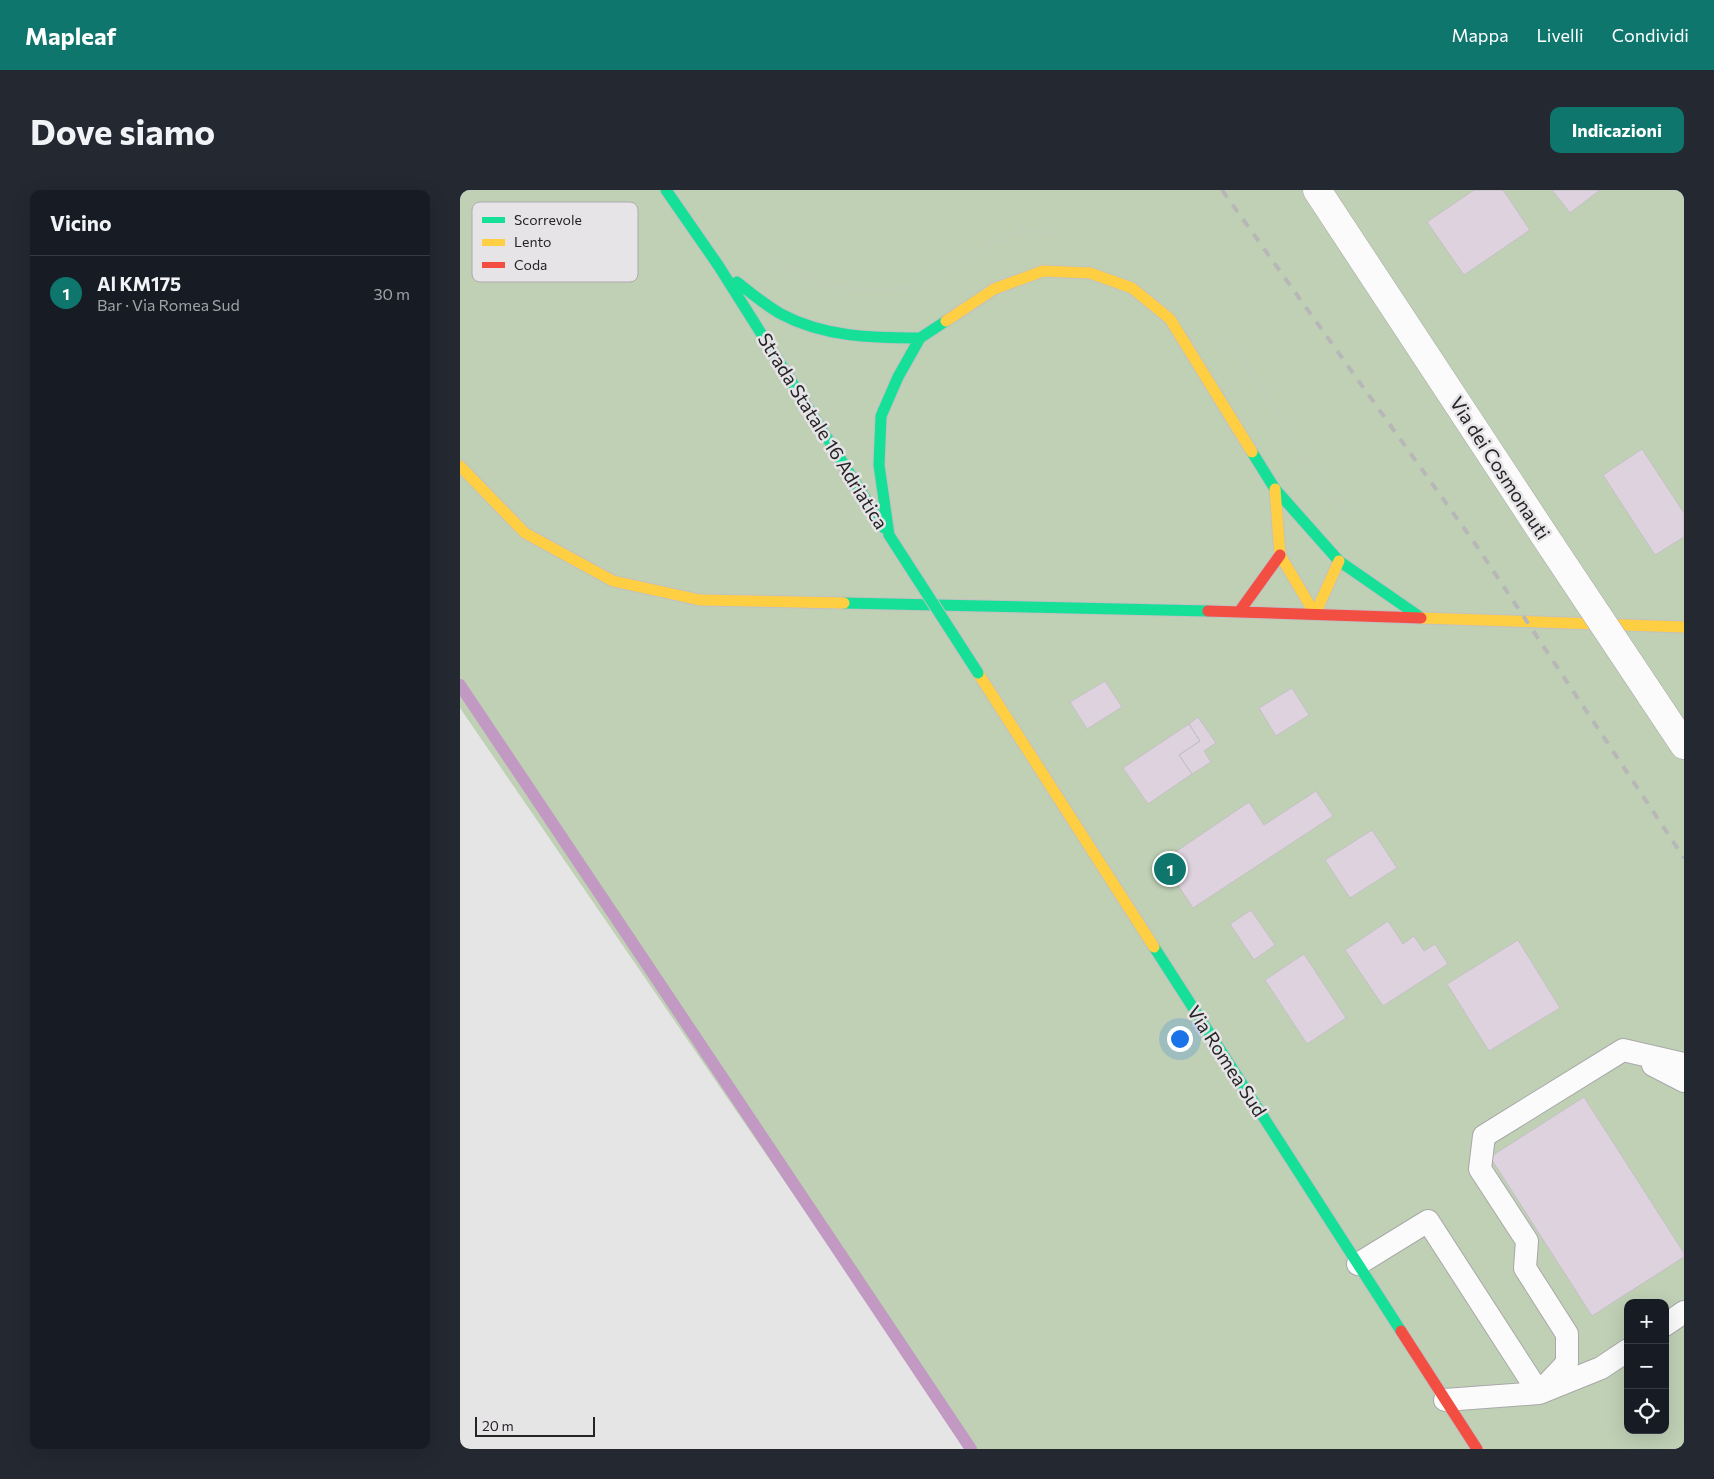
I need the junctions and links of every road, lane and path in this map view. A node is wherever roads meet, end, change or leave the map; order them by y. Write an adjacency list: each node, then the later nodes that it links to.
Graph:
1 (1317, 190): 19 (street, Via dei Cosmonauti, bridge)
2 (661, 192): 5 (main road, Strada Statale 16 Adriatica)
3 (1058, 235): 4 (path)
4 (767, 259)
5 (718, 265): 7 (main road); 11 (main road, Strada Statale 16 Adriatica)
6 (1224, 337): 10 (path)
7 (920, 338): 9 (main road); 11 (main road)
8 (460, 466): 14 (main road)
9 (1275, 490): 12 (main road); 13 (main road)
10 (1346, 512)
11 (889, 535): 18 (main road, Strada Statale 16 Adriatica, bridge)
12 (1280, 555): 14 (main road); 15 (main road)
13 (1339, 561): 15 (main road); 16 (main road)
14 (1239, 612): 15 (main road)
15 (1315, 614): 16 (main road)
16 (1420, 617): 17 (main road)
17 (1684, 626)
18 (978, 674): 23 (main road, Via Romea Sud)
19 (1684, 744)
20 (1623, 1050): 21 (lane); 22 (lane); 27 (lane)
21 (1684, 1064)
22 (1684, 1081)
23 (1358, 1264): 27 (lane); 28 (main road, Via Romea Sud)
24 (1684, 1312): 25 (lane)
25 (1669, 1322)
26 (1624, 1353): 27 (lane)
27 (1539, 1394): 28 (lane)
28 (1445, 1400): 29 (main road, Via Romea Sud)
29 (1477, 1449)

